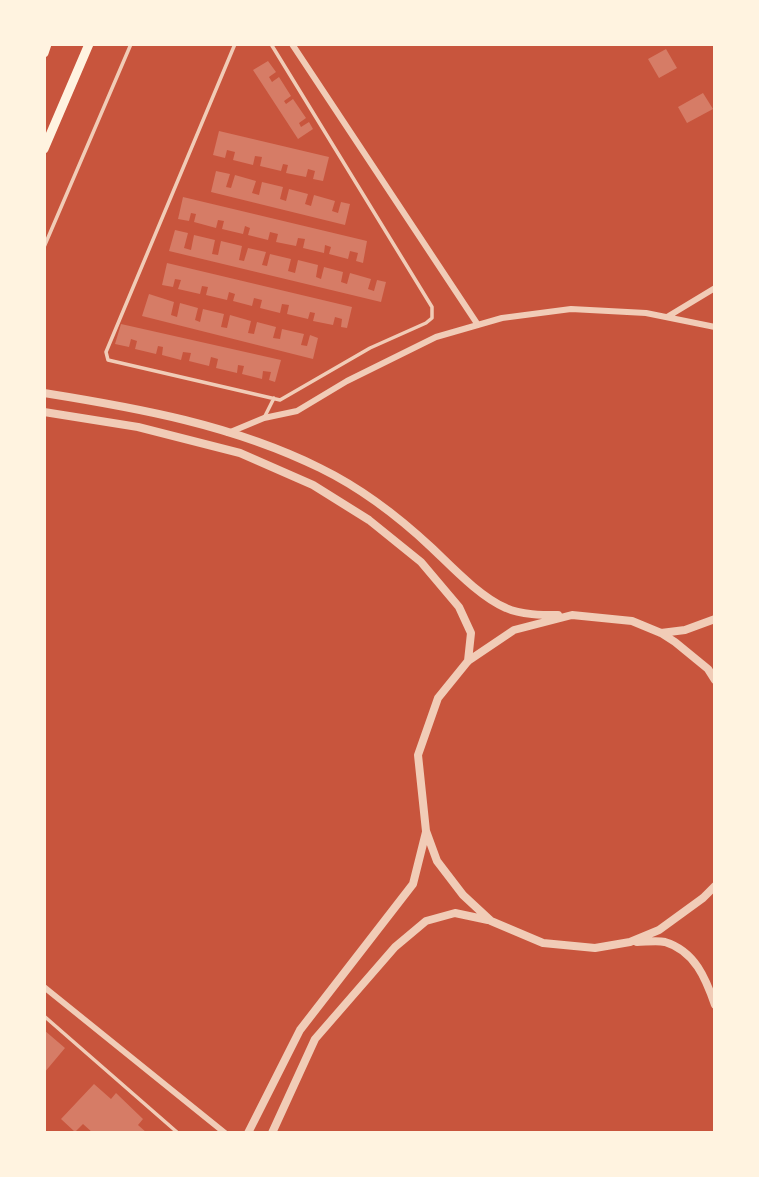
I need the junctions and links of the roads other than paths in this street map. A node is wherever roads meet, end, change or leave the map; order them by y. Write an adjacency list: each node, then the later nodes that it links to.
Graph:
1 (47, 44): 7 (main road)
2 (89, 44): 8 (main road)
3 (131, 44): 9 (lane)
4 (234, 44): 15 (lane)
5 (271, 44): 15 (lane)
6 (292, 44): 12 (street)
7 (44, 53)
8 (44, 149)
9 (44, 247)
10 (715, 288): 11 (street)
11 (667, 317): 12 (street); 13 (street)
12 (478, 325): 17 (street)
13 (715, 327)
14 (44, 393): 18 (street)
15 (274, 398): 17 (lane)
16 (44, 412): 22 (street)
17 (264, 418): 18 (street)
18 (228, 433): 19 (street)
19 (572, 615): 21 (street); 22 (street)
20 (715, 619): 21 (street)
21 (661, 633): 23 (street)
22 (468, 661): 24 (street)
23 (715, 680)
24 (426, 831): 26 (street); 33 (street)
25 (715, 886): 27 (street)
26 (491, 921): 27 (street); 34 (street)
27 (630, 942): 29 (street)
28 (44, 987): 32 (street)
29 (715, 1005)
30 (44, 1016): 31 (lane)
31 (178, 1133)
32 (223, 1133)
33 (248, 1133)
34 (272, 1133)

